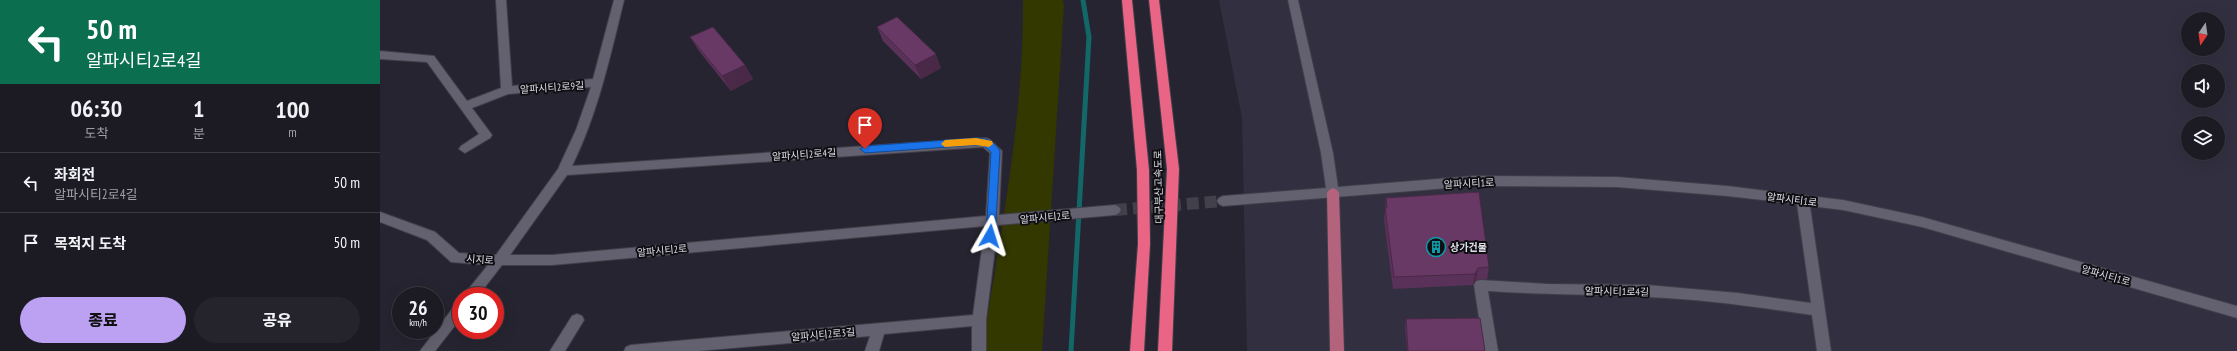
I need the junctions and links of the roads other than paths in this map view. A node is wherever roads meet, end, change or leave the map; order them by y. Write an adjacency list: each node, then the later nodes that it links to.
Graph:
1 (501, 0): 8 (street, 알파시티2로9길)
2 (620, 0): 7 (street)
3 (1127, 0): 33 (highway, 대구부산고속도로)
4 (1155, 0): 34 (highway, 대구부산고속도로)
5 (1293, 0): 12 (street)
6 (380, 55): 9 (street)
7 (598, 83): 8 (street, 알파시티2로9길); 11 (street)
8 (507, 90): 9 (street, 알파시티2로9길)
9 (465, 106): 10 (street)
10 (465, 149)
11 (563, 171): 17 (street, 알파시티2로4길); 18 (street)
12 (1334, 193): 13 (street, 알파시티1로); 14 (street); 35 (main road)
13 (1803, 200): 20 (street); 21 (street, 알파시티1로)
14 (1223, 201)
15 (1115, 210): 17 (street, 알파시티2로)
16 (380, 217): 18 (street, 시지로)
17 (992, 222): 18 (street, 알파시티2로); 24 (street)
18 (499, 260): 19 (street, 시지로)
19 (477, 287)
20 (1818, 310): 36 (street, 알파시티1로4길); 37 (street)
21 (2237, 312)
22 (452, 319): 28 (street)
23 (577, 320): 29 (street)
24 (979, 320): 25 (street, 알파시티2로3길); 32 (street)
25 (878, 329): 26 (street, 알파시티2로3길); 31 (street)
26 (766, 345): 27 (street, 알파시티2로3길)
27 (664, 349): 30 (street, 알파시티2로3길)
28 (427, 351)
29 (557, 351)
30 (631, 351)
31 (872, 351)
32 (979, 351)
33 (1137, 351)
34 (1165, 351)
35 (1337, 351)
36 (1491, 351)
37 (1824, 351)

